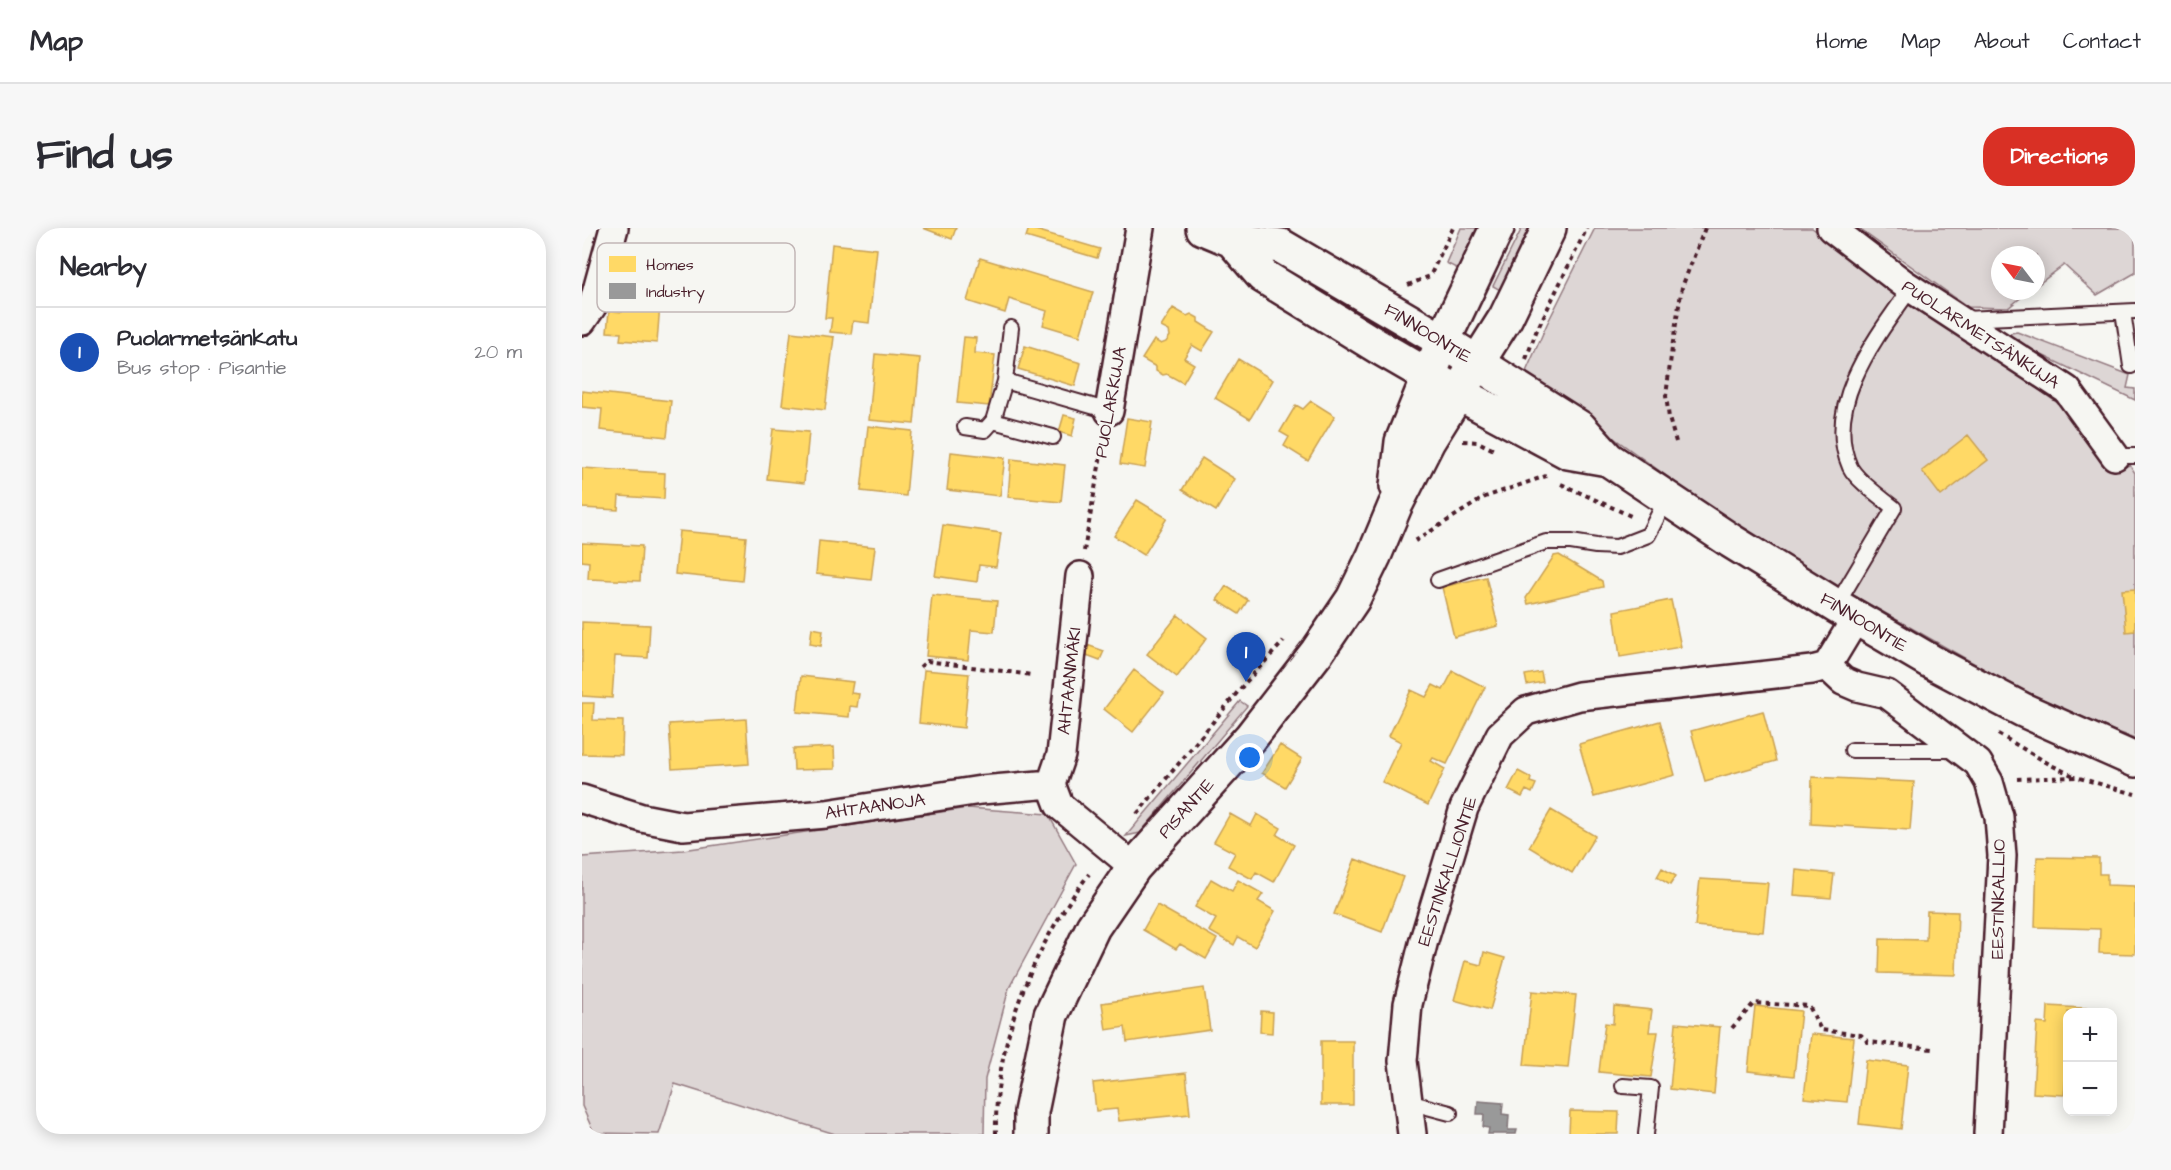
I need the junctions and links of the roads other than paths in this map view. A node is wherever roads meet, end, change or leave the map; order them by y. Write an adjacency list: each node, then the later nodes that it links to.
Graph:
1 (614, 228): 7 (street)
2 (1140, 228): 20 (street, PUOLARKUJA)
3 (1497, 228): 14 (street, PISANTIE)
4 (1549, 228): 15 (street, PISANTIE)
5 (1831, 228): 8 (street, PUOLARMETSÄNKUJA)
6 (1217, 234): 14 (street, FINNOONTIE); 17 (street, FINNOONTIE)
7 (610, 243)
8 (1911, 288): 11 (street, PUOLARMETSÄNKUJA); 30 (lane)
9 (597, 290): 12 (street)
10 (2129, 312): 11 (lane); 16 (lane)
11 (1959, 319): 24 (street, PUOLARMETSÄNKUJA)
12 (582, 321)
13 (1011, 328): 18 (lane)
14 (1443, 341): 15 (street, FINNOONTIE); 17 (street, PISANTIE)
15 (1478, 362): 19 (street, PISANTIE); 25 (street, FINNOONTIE)
16 (2131, 366)
17 (1428, 376): 19 (street, FINNOONTIE); 27 (street, PISANTIE)
18 (1005, 381): 20 (lane); 21 (lane)
19 (1458, 393): 25 (street, FINNOONTIE); 27 (street, PISANTIE)
20 (1109, 411)
21 (993, 421): 22 (lane); 23 (lane)
22 (965, 427)
23 (1053, 437)
24 (2125, 456)
25 (1608, 459): 26 (street, FINNOONTIE)
26 (1667, 498): 29 (lane); 30 (street, FINNOONTIE)
27 (1395, 506): 37 (street, PISANTIE)
28 (1080, 576): 35 (street, AHTAANMÄKI)
29 (1438, 580)
30 (1846, 612): 31 (street); 34 (street, FINNOONTIE)
31 (1827, 666): 33 (street, EESTINKALLIO); 39 (street, EESTINKALLIONTIE)
32 (1852, 750): 33 (lane)
33 (1961, 750): 44 (street, EESTINKALLIO)
34 (2135, 760)
35 (1051, 784): 36 (street, AHTAANOJA); 37 (street)
36 (582, 799)
37 (1134, 867): 41 (street, PISANTIE)
38 (1623, 1086): 43 (lane)
39 (1408, 1102): 40 (lane); 42 (street, EESTINKALLIONTIE)
40 (1450, 1113)
41 (1031, 1134)
42 (1412, 1134)
43 (1647, 1134)
44 (1988, 1134)

